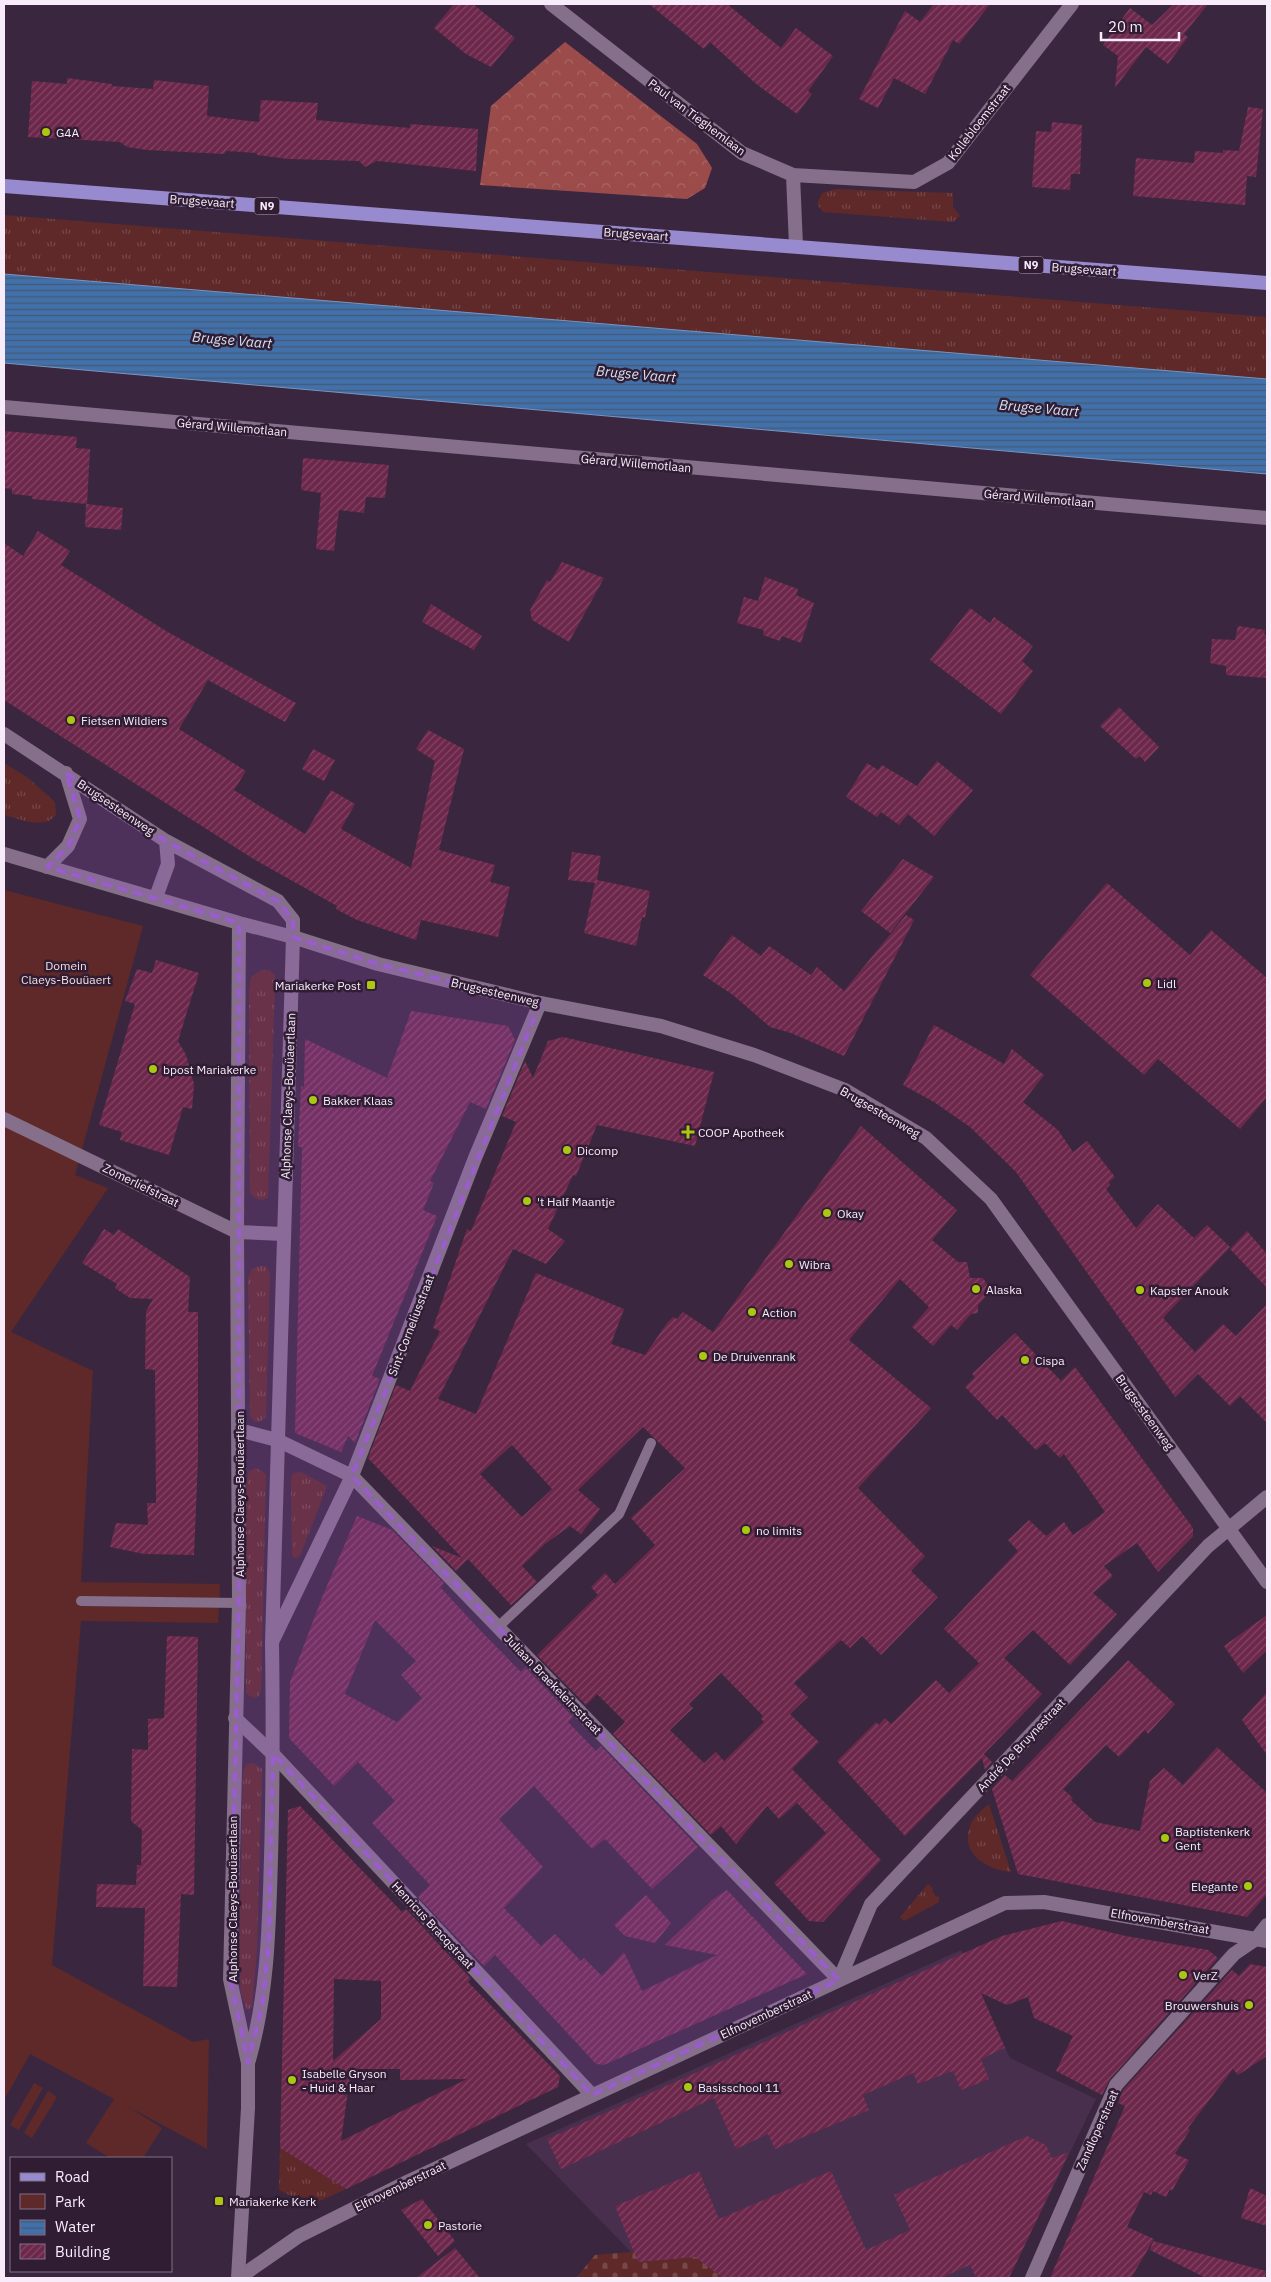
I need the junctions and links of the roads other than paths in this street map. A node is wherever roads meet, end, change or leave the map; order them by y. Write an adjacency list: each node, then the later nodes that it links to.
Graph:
1 (551, 4): 3 (street, Paul van Tieghemlaan)
2 (1072, 4): 3 (street, Kollebloemstraat)
3 (793, 175): 5 (street)
4 (4, 186): 5 (main road, Brugsevaart / N9)
5 (796, 246): 6 (main road, Brugsevaart / N9)
6 (1267, 283)
7 (4, 407): 8 (street, Gérard Willemotlaan)
8 (1267, 518)
9 (4, 734): 10 (street, Brugsesteenweg)
10 (66, 773): 11 (street, Brugsesteenweg); 13 (street, Brugsesteenweg)
11 (166, 841): 14 (street, Brugsesteenweg); 16 (street, Brugsesteenweg)
12 (4, 854): 13 (street, Brugsesteenweg)
13 (47, 867): 14 (street, Brugsesteenweg)
14 (156, 897): 15 (street, Brugsesteenweg)
15 (239, 923): 16 (street, Brugsesteenweg); 19 (street, Alphonse Claeys-Bouüaertlaan)
16 (293, 937): 17 (street, Brugsesteenweg); 20 (street, Alphonse Claeys-Bouüaertlaan)
17 (540, 1003): 24 (street, Sint-Corneliusstraat); 26 (street, Brugsesteenweg)
18 (4, 1119): 19 (street, Zomerliefstraat)
19 (237, 1232): 20 (street, Zomerliefstraat); 21 (street, Alphonse Claeys-Bouüaertlaan)
20 (283, 1234): 22 (street, Alphonse Claeys-Bouüaertlaan)
21 (239, 1430): 22 (street, Juliaan Braekeleirsstraat); 29 (street, Alphonse Claeys-Bouüaertlaan)
22 (277, 1440): 24 (street, Juliaan Braekeleirsstraat); 31 (street, Alphonse Claeys-Bouüaertlaan)
23 (651, 1443): 30 (lane)
24 (352, 1476): 30 (street, Juliaan Braekeleirsstraat); 31 (street, Sint-Corneliusstraat)
25 (1267, 1497): 26 (street, André De Bruynestraat)
26 (1230, 1529): 27 (street, Brugsesteenweg); 36 (street, André De Bruynestraat)
27 (1267, 1582)
28 (81, 1601): 29 (lane)
29 (239, 1603): 32 (street, Alphonse Claeys-Bouüaertlaan)
30 (498, 1627): 36 (street, Juliaan Braekeleirsstraat)
31 (272, 1642): 33 (street, Alphonse Claeys-Bouüaertlaan)
32 (235, 1718): 33 (street, Henricus Bracqstraat); 37 (street, Alphonse Claeys-Bouüaertlaan)
33 (273, 1754): 37 (street, Alphonse Claeys-Bouüaertlaan); 38 (street, Henricus Bracqstraat)
34 (1267, 1925): 35 (street, Zandloperstraat)
35 (1262, 1940): 36 (street, Elfnovemberstraat); 40 (street, Zandloperstraat)
36 (839, 1980): 38 (street, Elfnovemberstraat)
37 (248, 2063): 39 (street, Alphonse Claeys-Bouüaertlaan)
38 (592, 2095): 39 (street, Elfnovemberstraat)
39 (239, 2278)
40 (1032, 2278)

